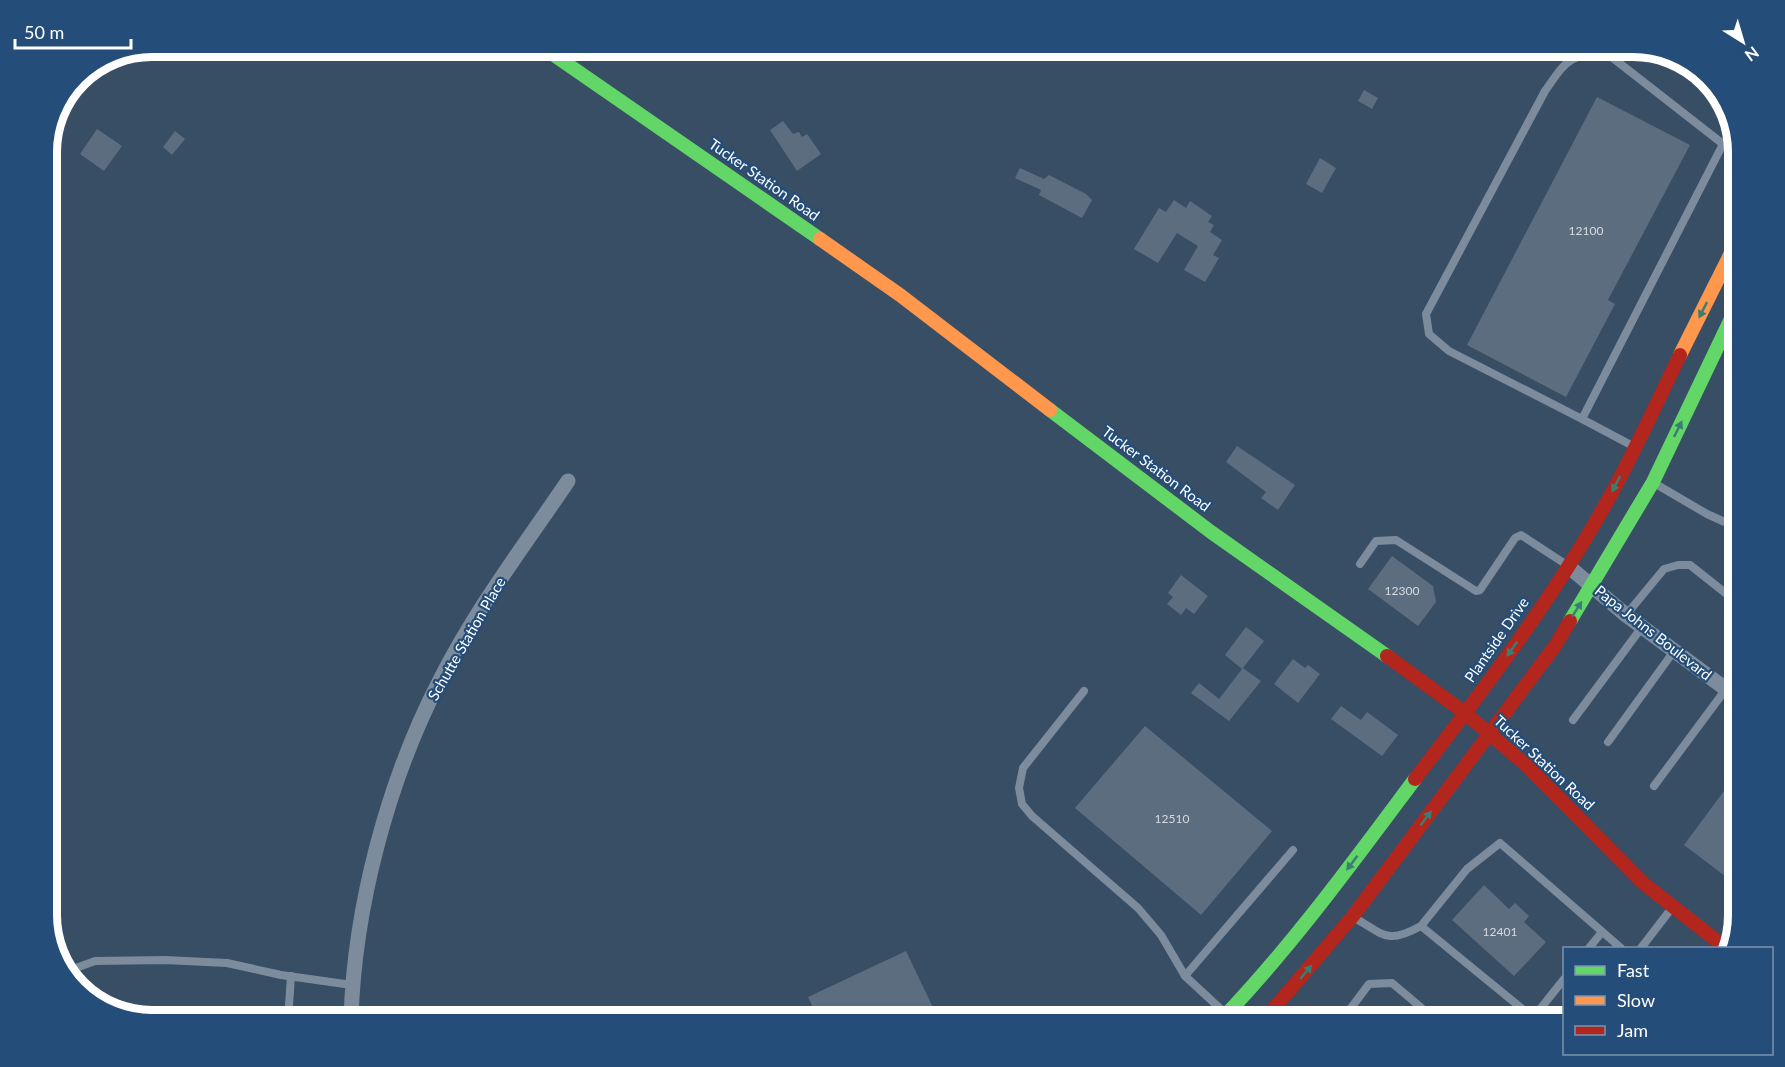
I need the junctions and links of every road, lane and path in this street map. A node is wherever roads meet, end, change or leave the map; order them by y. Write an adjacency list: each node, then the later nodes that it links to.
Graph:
1 (557, 57): 23 (street, Tucker Station Road)
2 (1578, 57): 9 (lane)
3 (1612, 57): 4 (lane)
4 (1723, 144): 5 (lane); 9 (lane)
5 (1728, 147)
6 (1728, 266): 8 (street, Plantside Drive, one-way to 8)
7 (1728, 318): 8 (street, Plantside Drive)
8 (1691, 368): 10 (street, Plantside Drive); 12 (street, Plantside Drive, one-way to 8)
9 (1582, 419): 10 (lane)
10 (1635, 447): 15 (street, Plantside Drive, one-way to 15)
11 (568, 481): 41 (street, Schutte Station Place)
12 (1653, 482): 13 (lane); 16 (street, Plantside Drive)
13 (1728, 523)
14 (1360, 564): 15 (lane)
15 (1568, 566): 16 (street, Papa Johns Boulevard); 23 (street, Plantside Drive, one-way to 23)
16 (1591, 586): 18 (street, Papa Johns Boulevard); 25 (street, Plantside Drive, one-way to 16)
17 (1728, 595): 18 (lane)
18 (1626, 615): 19 (street, Papa Johns Boulevard)
19 (1642, 627): 20 (street, Papa Johns Boulevard); 24 (lane)
20 (1674, 651): 21 (street, Papa Johns Boulevard); 26 (lane)
21 (1726, 689): 27 (lane)
22 (1084, 691): 39 (lane)
23 (1465, 713): 25 (street, Tucker Station Road); 45 (street, Plantside Drive, one-way to 45)
24 (1573, 720)
25 (1490, 734): 29 (street, Tucker Station Road); 30 (street, Plantside Drive, one-way to 25)
26 (1608, 742)
27 (1654, 786)
28 (1293, 850): 39 (lane)
29 (1672, 908): 33 (street, Tucker Station Road); 36 (lane)
30 (1353, 916): 31 (lane); 46 (street, Plantside Drive, one-way to 30)
31 (1421, 926): 32 (lane); 49 (lane)
32 (1602, 932): 34 (lane); 35 (lane)
33 (1723, 946)
34 (1590, 947)
35 (1620, 947)
36 (1642, 947)
37 (74, 969): 38 (lane)
38 (291, 976): 41 (lane); 42 (lane)
39 (1185, 976): 44 (lane)
40 (1563, 980): 50 (lane)
41 (352, 985): 43 (street, Schutte Station Place)
42 (289, 1010)
43 (351, 1010)
44 (1219, 1010)
45 (1233, 1010)
46 (1273, 1010)
47 (1350, 1010): 48 (lane)
48 (1424, 1010)
49 (1524, 1010)
50 (1539, 1010)

